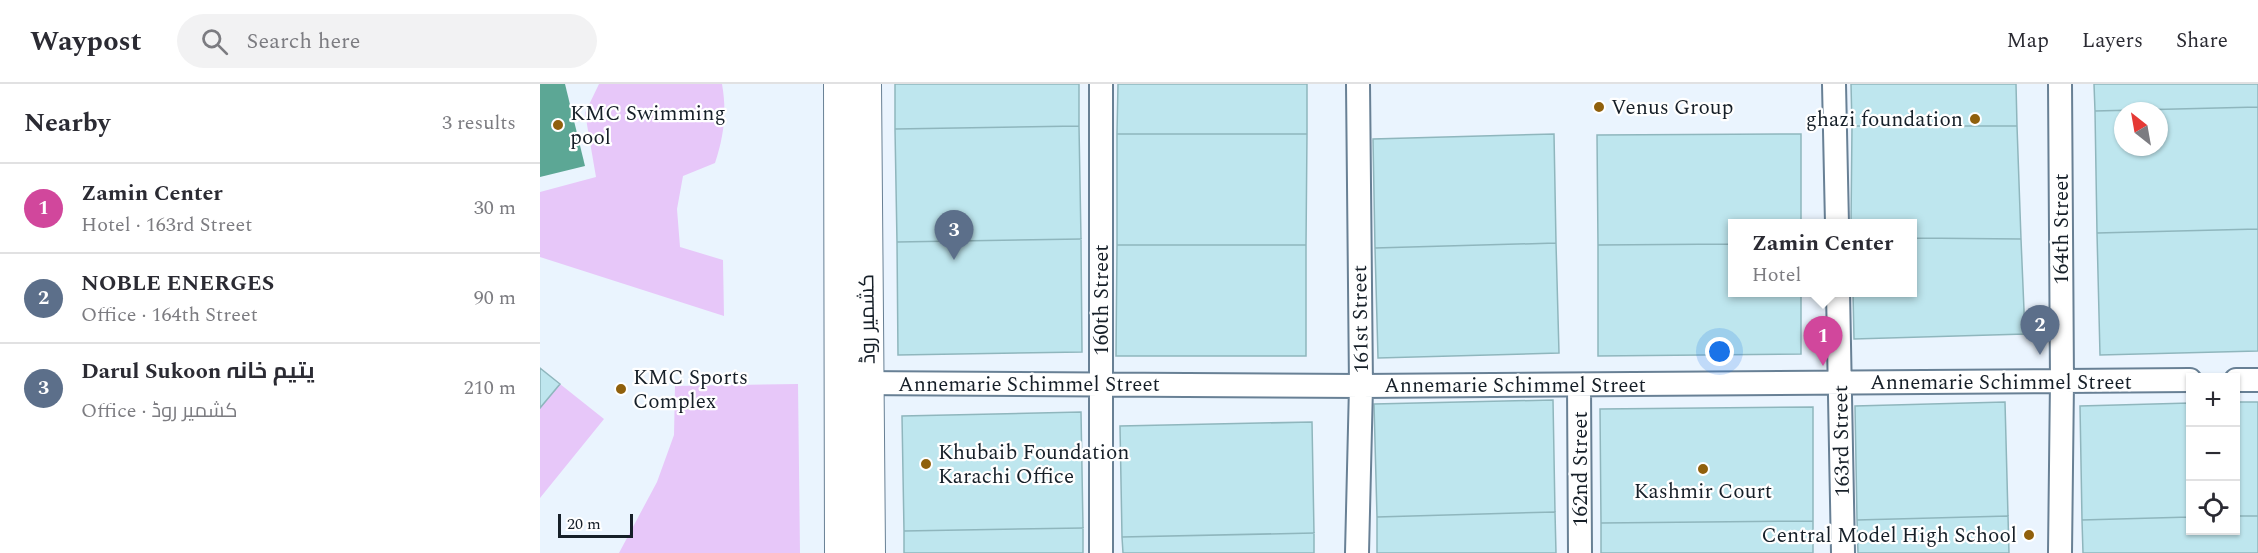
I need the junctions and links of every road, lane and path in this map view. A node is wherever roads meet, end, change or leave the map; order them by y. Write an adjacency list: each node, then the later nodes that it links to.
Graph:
1 (840, 84): 13 (main road, کشمیر روڈ)
2 (865, 84): 13 (main road, کشمیر روڈ)
3 (1101, 84): 15 (street, 160th Street)
4 (1358, 84): 17 (street, 161st Street)
5 (1834, 84): 7 (street)
6 (2061, 84): 12 (street, 164th Street)
7 (1836, 219)
8 (1838, 297): 14 (street, 163rd Street)
9 (2186, 380): 12 (street, Annemarie Schimmel Street)
10 (2240, 380): 11 (street)
11 (2258, 380)
12 (2062, 381): 14 (street, Annemarie Schimmel Street); 24 (street, 164th Street)
13 (854, 383): 15 (street, Annemarie Schimmel Street); 18 (main road, کشمیر روڈ); 19 (main road, کشمیر روڈ)
14 (1840, 383): 16 (street, Annemarie Schimmel Street); 23 (street, 163rd Street)
15 (1101, 385): 17 (street, Annemarie Schimmel Street); 20 (street, 160th Street)
16 (1579, 385): 17 (street, Annemarie Schimmel Street); 22 (street, 162nd Street)
17 (1361, 386): 21 (street, 161st Street)
18 (841, 553)
19 (869, 553)
20 (1101, 553)
21 (1358, 553)
22 (1580, 553)
23 (1843, 553)
24 (2060, 553)

